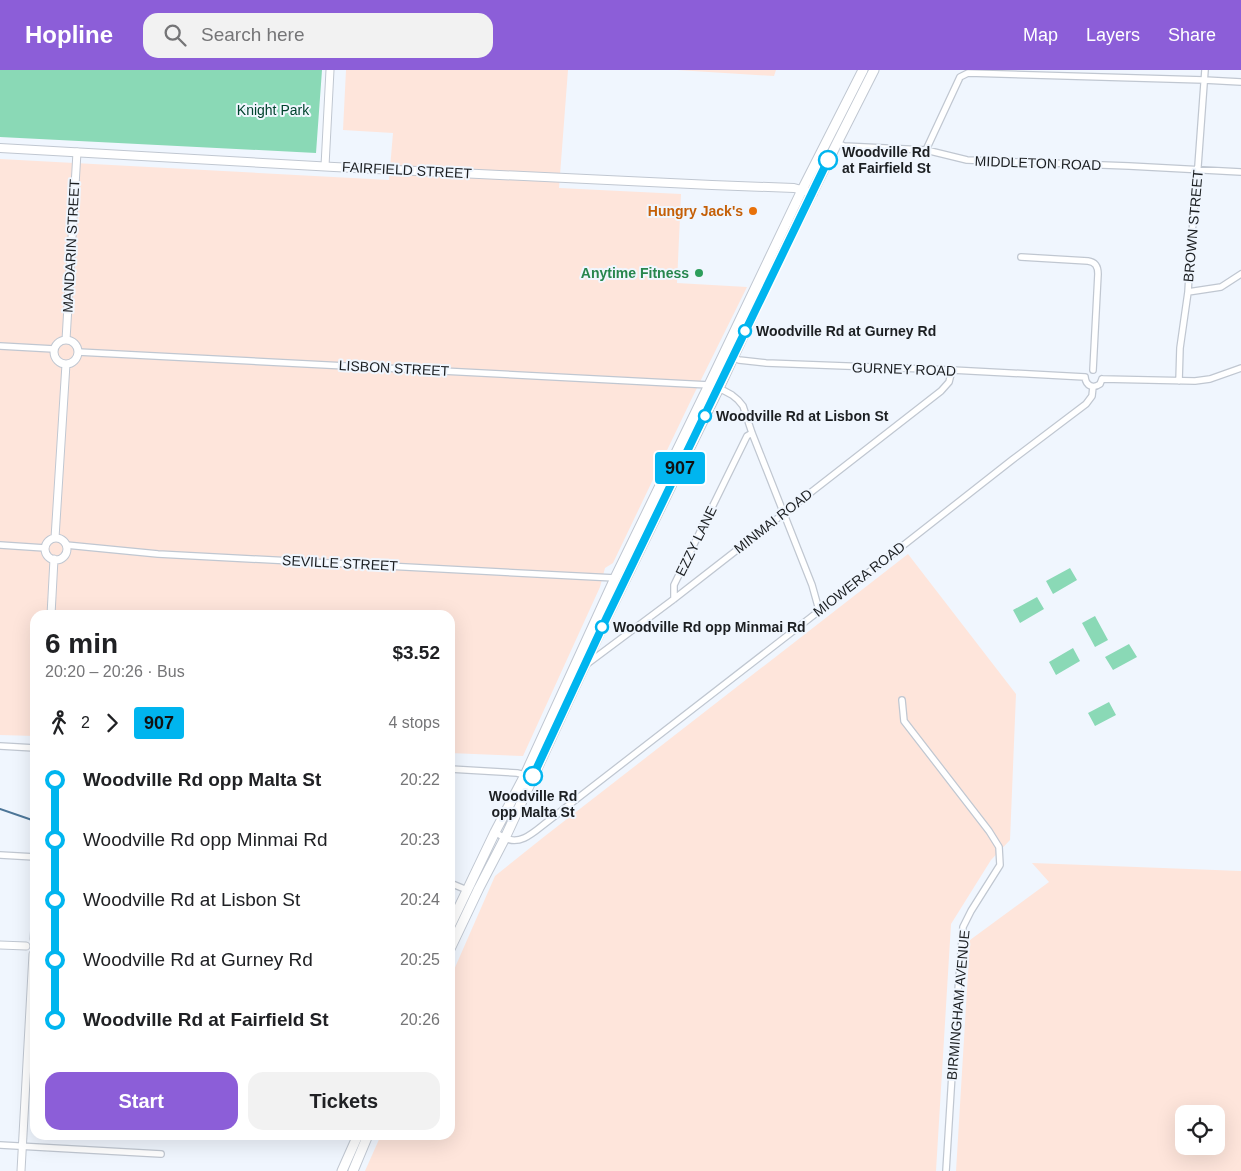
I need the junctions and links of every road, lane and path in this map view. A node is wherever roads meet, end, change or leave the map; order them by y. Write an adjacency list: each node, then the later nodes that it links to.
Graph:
1 (330, 70): 11 (street)
2 (863, 70): 14 (main road)
3 (874, 70): 7 (main road)
4 (1205, 70): 5 (street, BROWN STREET)
5 (1204, 80): 6 (street); 9 (street); 12 (street, BROWN STREET)
6 (1241, 82)
7 (837, 143): 9 (street, MIDDLETON ROAD); 15 (main road)
8 (0, 148): 10 (main road, FAIRFIELD STREET)
9 (926, 150): 12 (street, MIDDLETON ROAD)
10 (77, 152): 11 (main road, FAIRFIELD STREET); 19 (street, MANDARIN STREET)
11 (325, 166): 14 (main road, FAIRFIELD STREET)
12 (1198, 170): 13 (street, MIDDLETON ROAD); 18 (street, BROWN STREET)
13 (1241, 172)
14 (802, 190): 15 (main road, FAIRFIELD STREET); 23 (main road)
15 (813, 193): 24 (main road)
16 (1022, 257): 28 (street)
17 (1241, 274): 18 (street)
18 (1188, 292): 31 (street, BROWN STREET)
19 (66, 340): 21 (street); 22 (street)
20 (0, 346): 21 (street)
21 (54, 349): 25 (street)
22 (78, 352): 25 (street); 32 (street, LISBON STREET)
23 (724, 353): 24 (street, GURNEY ROAD); 32 (main road)
24 (733, 357): 27 (street, GURNEY ROAD); 34 (main road)
25 (66, 364): 37 (street)
26 (1241, 368): 31 (street)
27 (952, 370): 29 (street, GURNEY ROAD); 36 (street, MINMAI ROAD)
28 (1094, 370): 29 (street); 30 (street)
29 (1085, 377): 33 (street)
30 (1102, 379): 31 (street); 33 (street)
31 (1179, 381)
32 (709, 385): 42 (main road)
33 (1093, 387): 45 (street, MIOWERA ROAD)
34 (719, 388): 35 (street); 46 (main road)
35 (752, 433): 36 (street); 43 (street, EZZY LANE)
36 (783, 512): 43 (street, MINMAI ROAD); 45 (street)
37 (55, 538): 39 (street); 40 (street)
38 (0, 545): 40 (street)
39 (66, 545): 41 (street); 42 (street, SEVILLE STREET)
40 (45, 548): 41 (street)
41 (54, 559): 44 (street)
42 (615, 578): 51 (main road)
43 (674, 599): 46 (street, MINMAI ROAD)
44 (51, 610)
45 (819, 610): 53 (street, MIOWERA ROAD)
46 (585, 665): 53 (main road)
47 (902, 700): 73 (street, BIRMINGHAM AVENUE)
48 (0, 746): 49 (street)
49 (30, 748)
50 (455, 769): 51 (street)
51 (525, 775): 52 (main road)
52 (495, 832): 53 (street); 57 (main road)
53 (505, 838): 59 (main road)
54 (0, 855): 55 (street)
55 (30, 857)
56 (455, 885): 57 (street)
57 (467, 890): 58 (main road)
58 (455, 915)
59 (455, 938)
60 (30, 940): 62 (street)
61 (0, 944): 62 (street)
62 (26, 946): 63 (street)
63 (30, 952)
64 (30, 1023): 68 (street)
65 (356, 1140): 71 (main road)
66 (366, 1140): 72 (main road)
67 (0, 1145): 68 (street)
68 (23, 1146): 69 (street); 70 (street)
69 (161, 1154)
70 (21, 1171)
71 (342, 1171)
72 (353, 1171)
73 (946, 1171)

